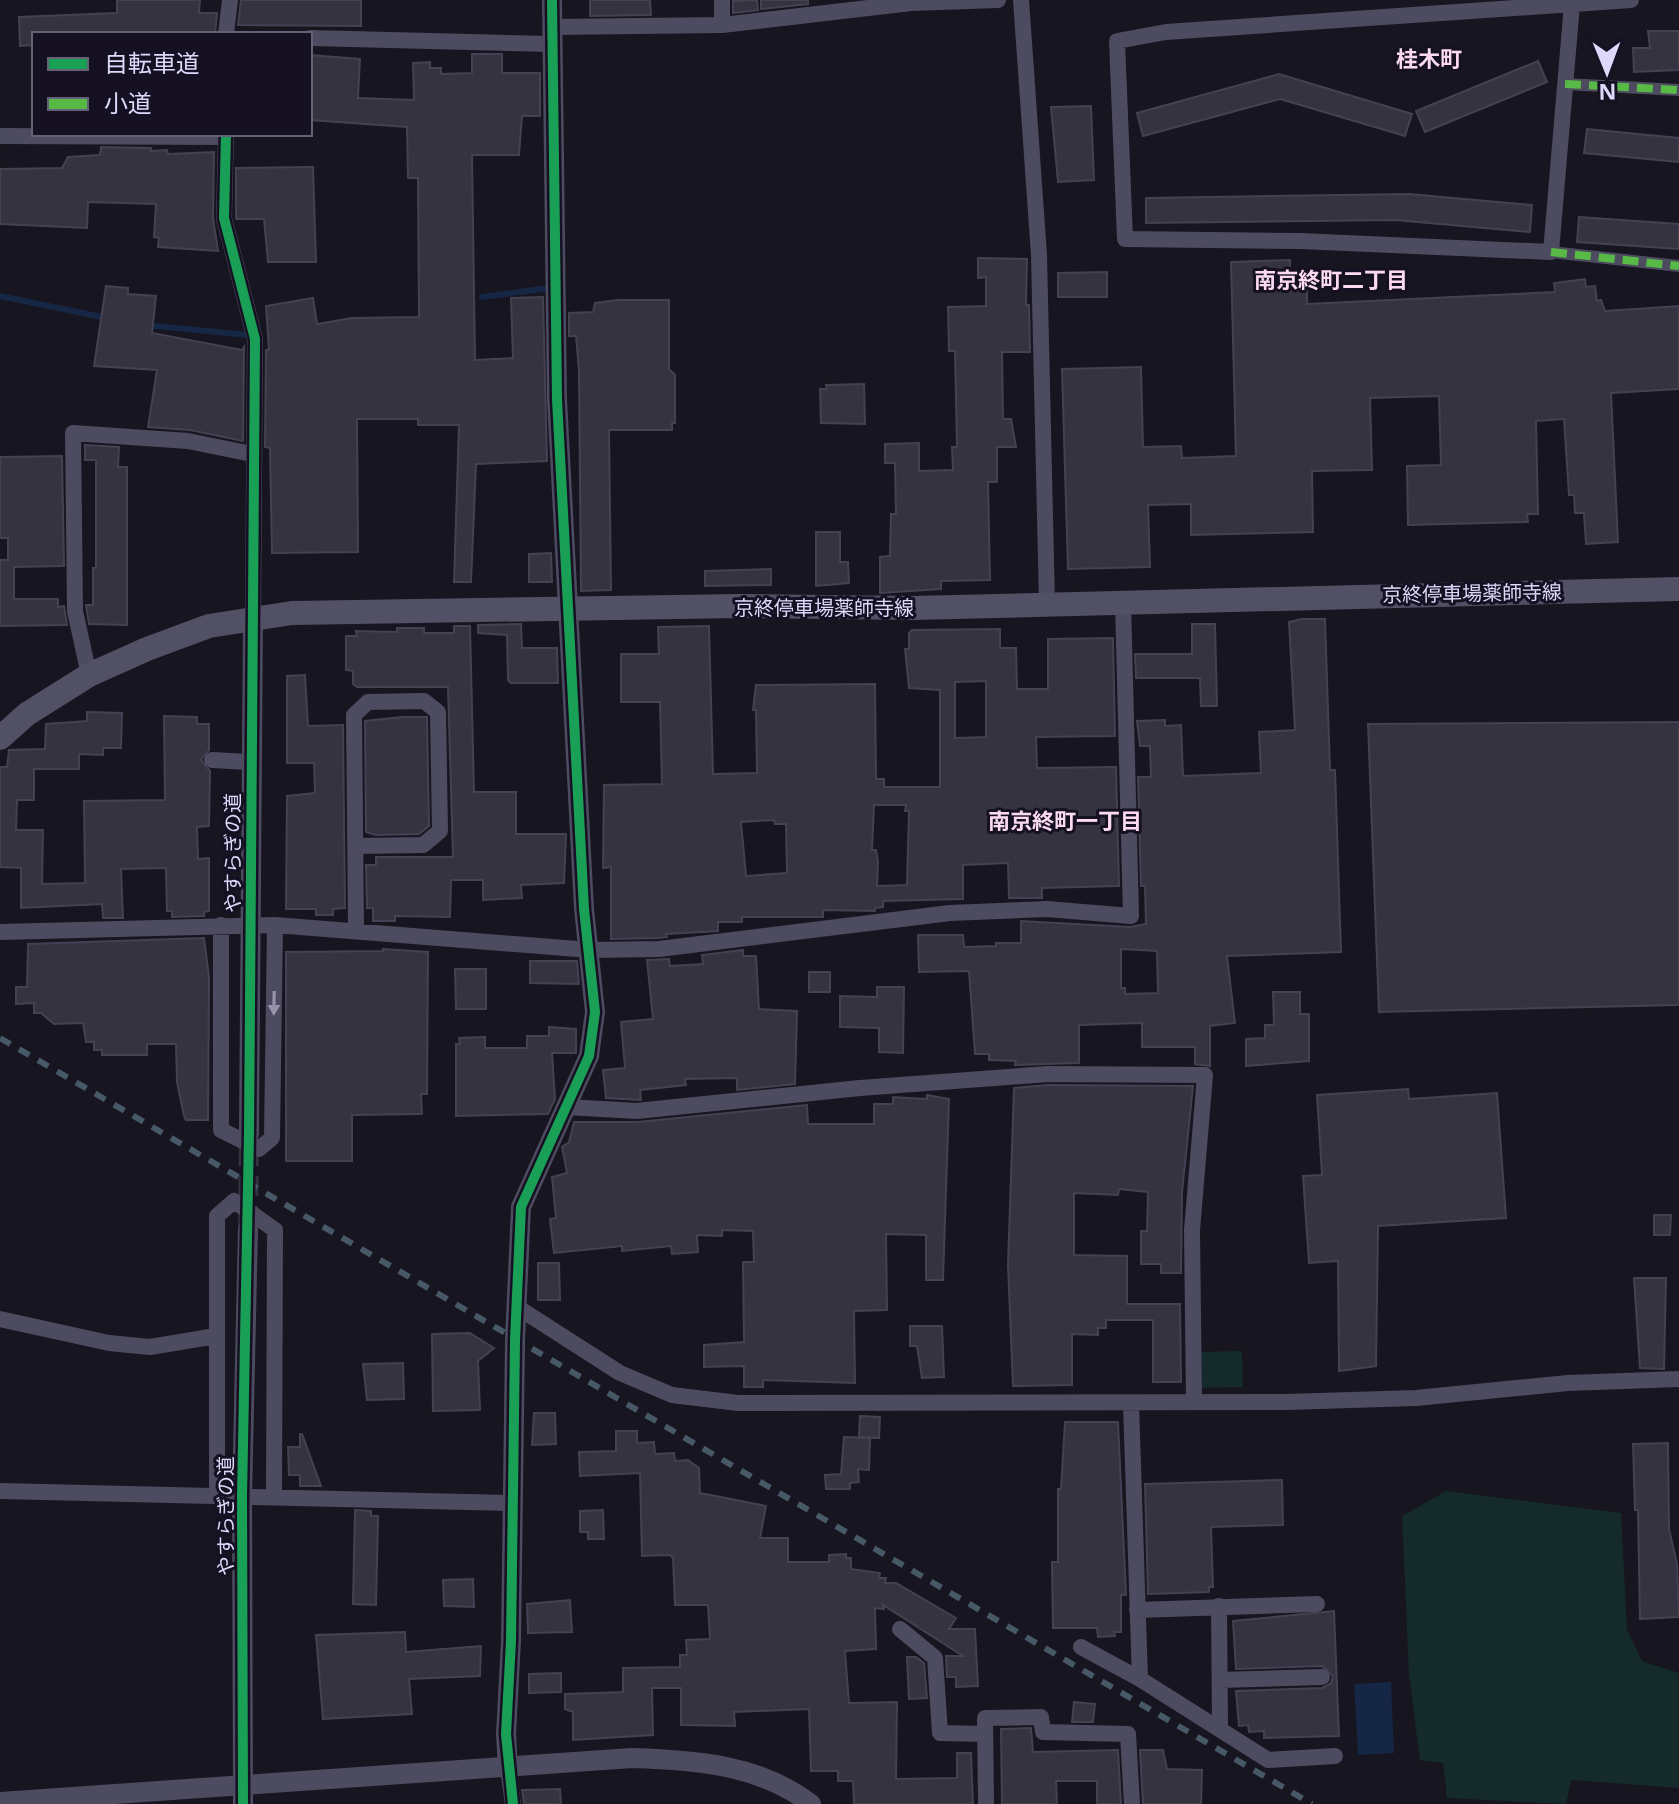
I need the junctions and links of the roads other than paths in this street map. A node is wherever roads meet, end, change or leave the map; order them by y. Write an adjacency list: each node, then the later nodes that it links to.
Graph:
1 (230, 0): 9 (street)
2 (552, 0): 10 (street)
3 (722, 0): 8 (street)
4 (998, 0): 8 (street)
5 (1021, 0): 22 (street)
6 (1631, 0): 7 (street)
7 (1572, 4): 12 (street); 17 (street)
8 (722, 25): 10 (street)
9 (226, 32)
10 (552, 35): 11 (street); 23 (street)
11 (312, 38)
12 (1565, 84): 13 (street); 17 (street)
13 (1679, 90)
14 (0, 136): 15 (street)
15 (32, 136)
16 (226, 136): 19 (street)
17 (1551, 252): 18 (street)
18 (1679, 266)
19 (252, 454): 24 (street); 25 (street)
20 (1679, 589): 21 (main road, 京終停車場薬師寺線)
21 (1123, 602): 22 (main road, 京終停車場薬師寺線); 35 (street)
22 (1047, 604): 23 (main road, 京終停車場薬師寺線)
23 (571, 609): 24 (main road, 京終停車場薬師寺線); 35 (street)
24 (253, 619): 25 (main road, 京終停車場薬師寺線); 28 (street, やすらぎの道)
25 (89, 675): 26 (main road, 京終停車場薬師寺線)
26 (0, 738)
27 (212, 760): 28 (street)
28 (249, 762): 31 (street, やすらぎの道)
29 (356, 846): 29 (street); 33 (street)
30 (221, 925): 31 (street); 32 (street, one-way to 30); 34 (street)
31 (250, 925): 32 (street); 37 (street, やすらぎの道)
32 (275, 925): 33 (street)
33 (356, 929): 35 (street)
34 (0, 932)
35 (590, 950): 36 (street)
36 (567, 1107): 39 (street); 43 (street)
37 (249, 1134)
38 (248, 1229): 47 (street, やすらぎの道)
39 (517, 1307): 44 (street); 49 (street)
40 (0, 1319): 41 (street)
41 (216, 1336): 46 (street); 48 (street)
42 (1679, 1379): 43 (street)
43 (1194, 1402): 44 (street)
44 (1131, 1404): 52 (street)
45 (0, 1491): 46 (street)
46 (217, 1496): 47 (street)
47 (242, 1496): 48 (street); 62 (street, やすらぎの道)
48 (274, 1497): 49 (street)
49 (511, 1503): 61 (street)
50 (1317, 1604): 51 (street)
51 (1219, 1606): 52 (street); 57 (street)
52 (1137, 1610): 56 (street)
53 (900, 1629): 59 (street)
54 (1081, 1647): 56 (street)
55 (1322, 1677): 57 (street)
56 (1140, 1679): 58 (street)
57 (1220, 1680): 58 (street)
58 (1220, 1728): 60 (street)
59 (985, 1734): 66 (street); 67 (street)
60 (1335, 1756)
61 (508, 1769): 62 (street); 64 (street); 65 (street)
62 (243, 1794): 63 (street)
63 (0, 1802)
64 (513, 1804)
65 (811, 1804)
66 (986, 1804)
67 (1132, 1804)

